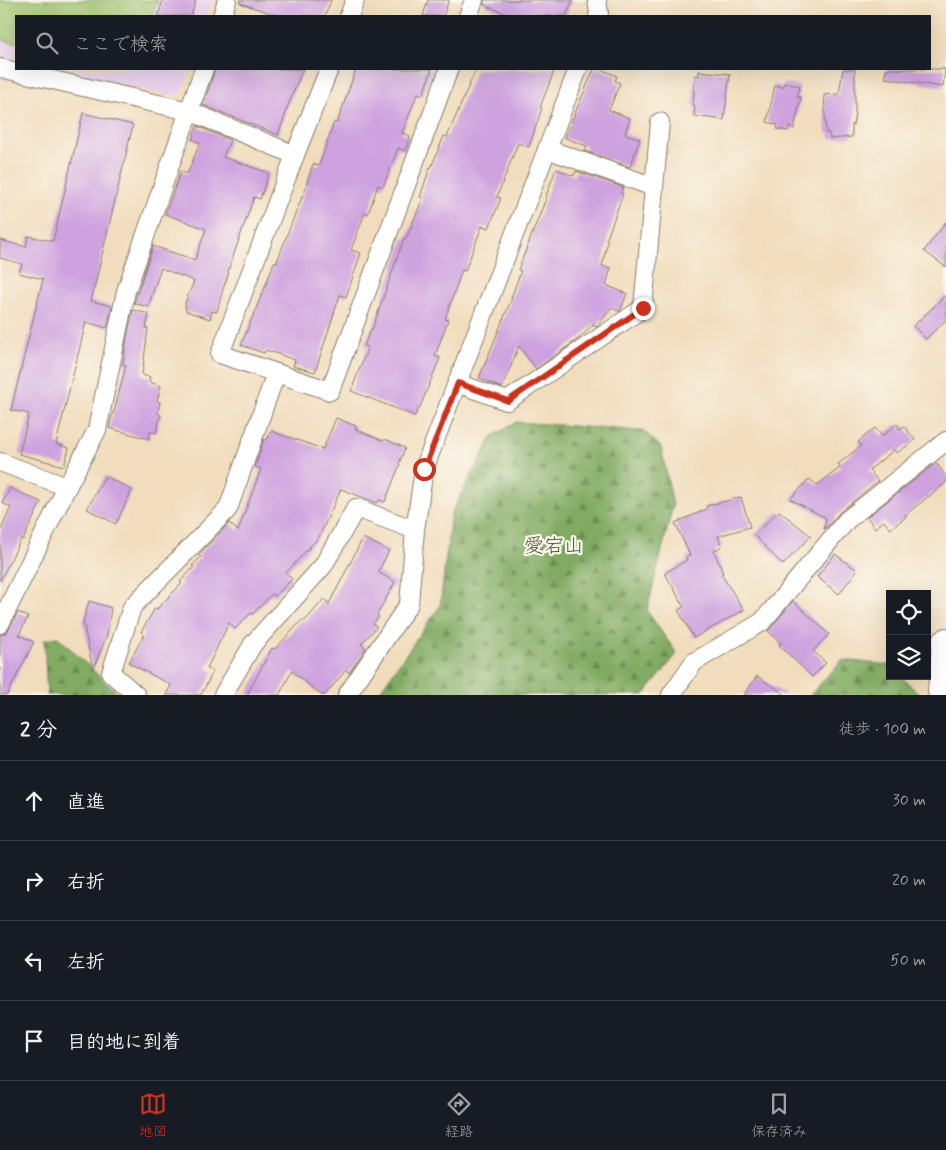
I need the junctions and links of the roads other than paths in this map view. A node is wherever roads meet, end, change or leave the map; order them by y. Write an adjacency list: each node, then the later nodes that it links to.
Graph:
1 (227, 0): 5 (street)
2 (355, 0): 6 (street)
3 (474, 0): 7 (street)
4 (597, 0): 8 (street)
5 (222, 15)
6 (349, 15)
7 (468, 15)
8 (598, 15)
9 (0, 68): 14 (street)
10 (204, 70): 14 (street)
11 (328, 70): 17 (street)
12 (449, 70): 19 (street)
13 (578, 70): 16 (street)
14 (189, 111): 17 (street); 23 (street)
15 (660, 122): 18 (street)
16 (547, 149): 18 (street); 20 (street)
17 (295, 155): 19 (street)
18 (654, 187): 20 (street)
19 (276, 373): 27 (street)
20 (458, 383): 24 (street)
21 (946, 441): 30 (street)
22 (0, 462): 23 (street)
23 (67, 487): 25 (street)
24 (415, 530): 28 (street); 29 (street)
25 (0, 624)
26 (946, 637): 31 (street)
27 (136, 695)
28 (223, 695)
29 (347, 695)
30 (671, 695)
31 (938, 695)

